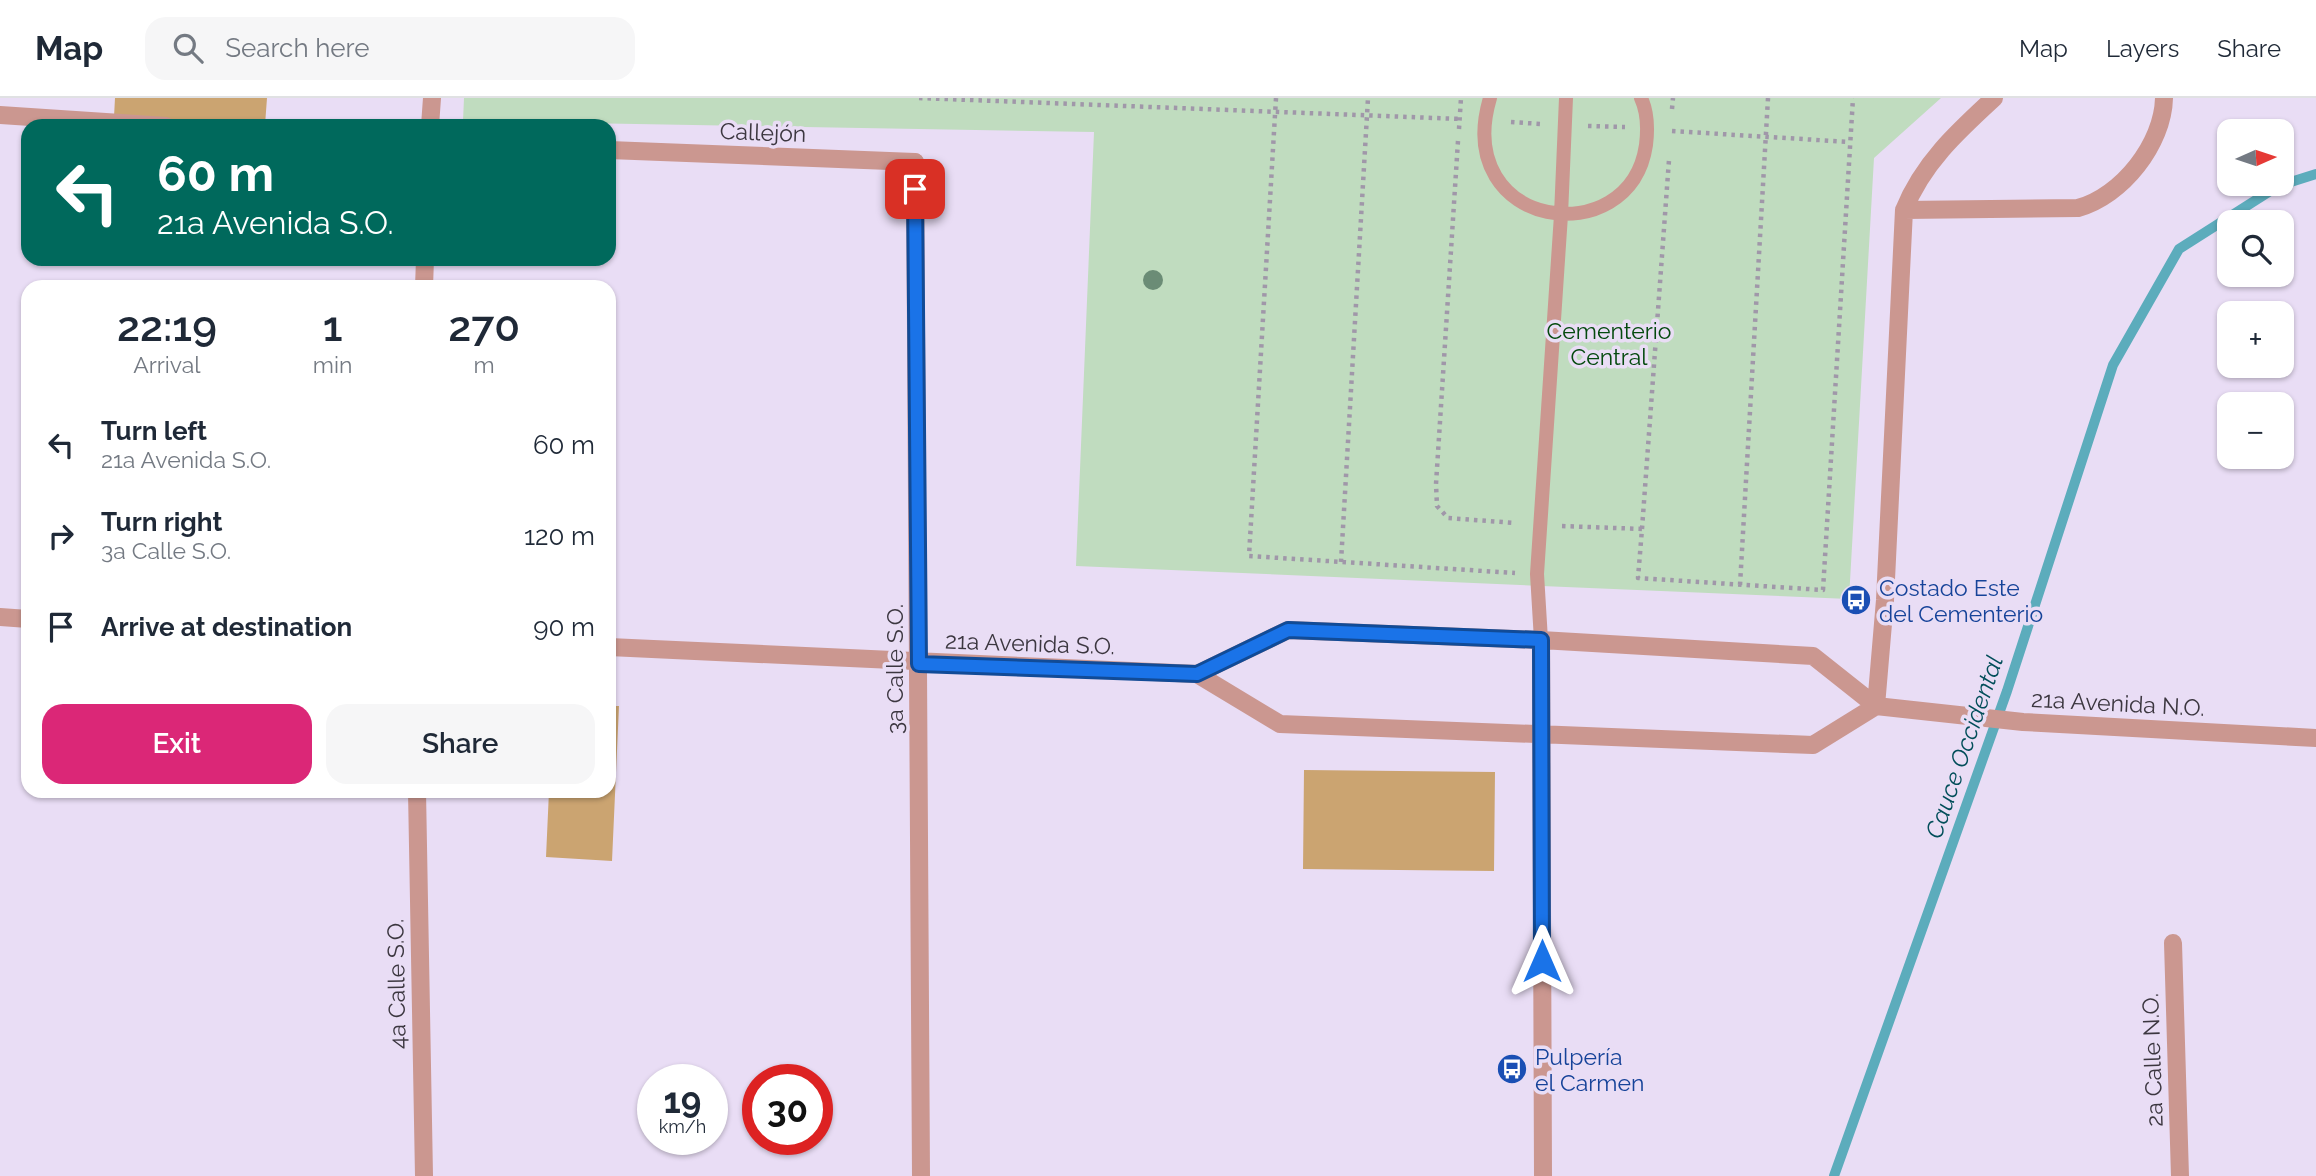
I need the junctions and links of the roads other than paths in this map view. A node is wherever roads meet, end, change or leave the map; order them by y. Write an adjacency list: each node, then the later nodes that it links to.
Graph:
1 (432, 98): 9 (street)
2 (1490, 98): 13 (lane)
3 (1566, 98): 13 (lane)
4 (1641, 98): 13 (lane)
5 (1994, 98): 12 (street)
6 (2164, 98): 12 (street)
7 (0, 115): 8 (street)
8 (60, 119)
9 (430, 119)
10 (616, 150): 11 (street, Callejón)
11 (915, 162): 18 (street, 3a Calle S.O.)
12 (1903, 211): 20 (street)
13 (1561, 215): 16 (lane)
14 (0, 617): 15 (street)
15 (21, 618)
16 (1541, 640): 19 (street, 21a Avenida S.O.); 20 (street); 21 (street)
17 (616, 647): 18 (street, 21a Avenida S.O.)
18 (919, 664): 19 (street, 21a Avenida S.O.); 26 (street, 3a Calle S.O.)
19 (1197, 674): 21 (street, 21a Avenida S.O.)
20 (1876, 706): 21 (street); 22 (street, 21a Avenida N.O.)
21 (1541, 734): 27 (street)
22 (2316, 738)
23 (417, 798): 25 (street, 4a Calle S.O.)
24 (2174, 943): 28 (street, 2a Calle N.O.)
25 (424, 1176)
26 (921, 1176)
27 (1543, 1176)
28 (2180, 1176)

